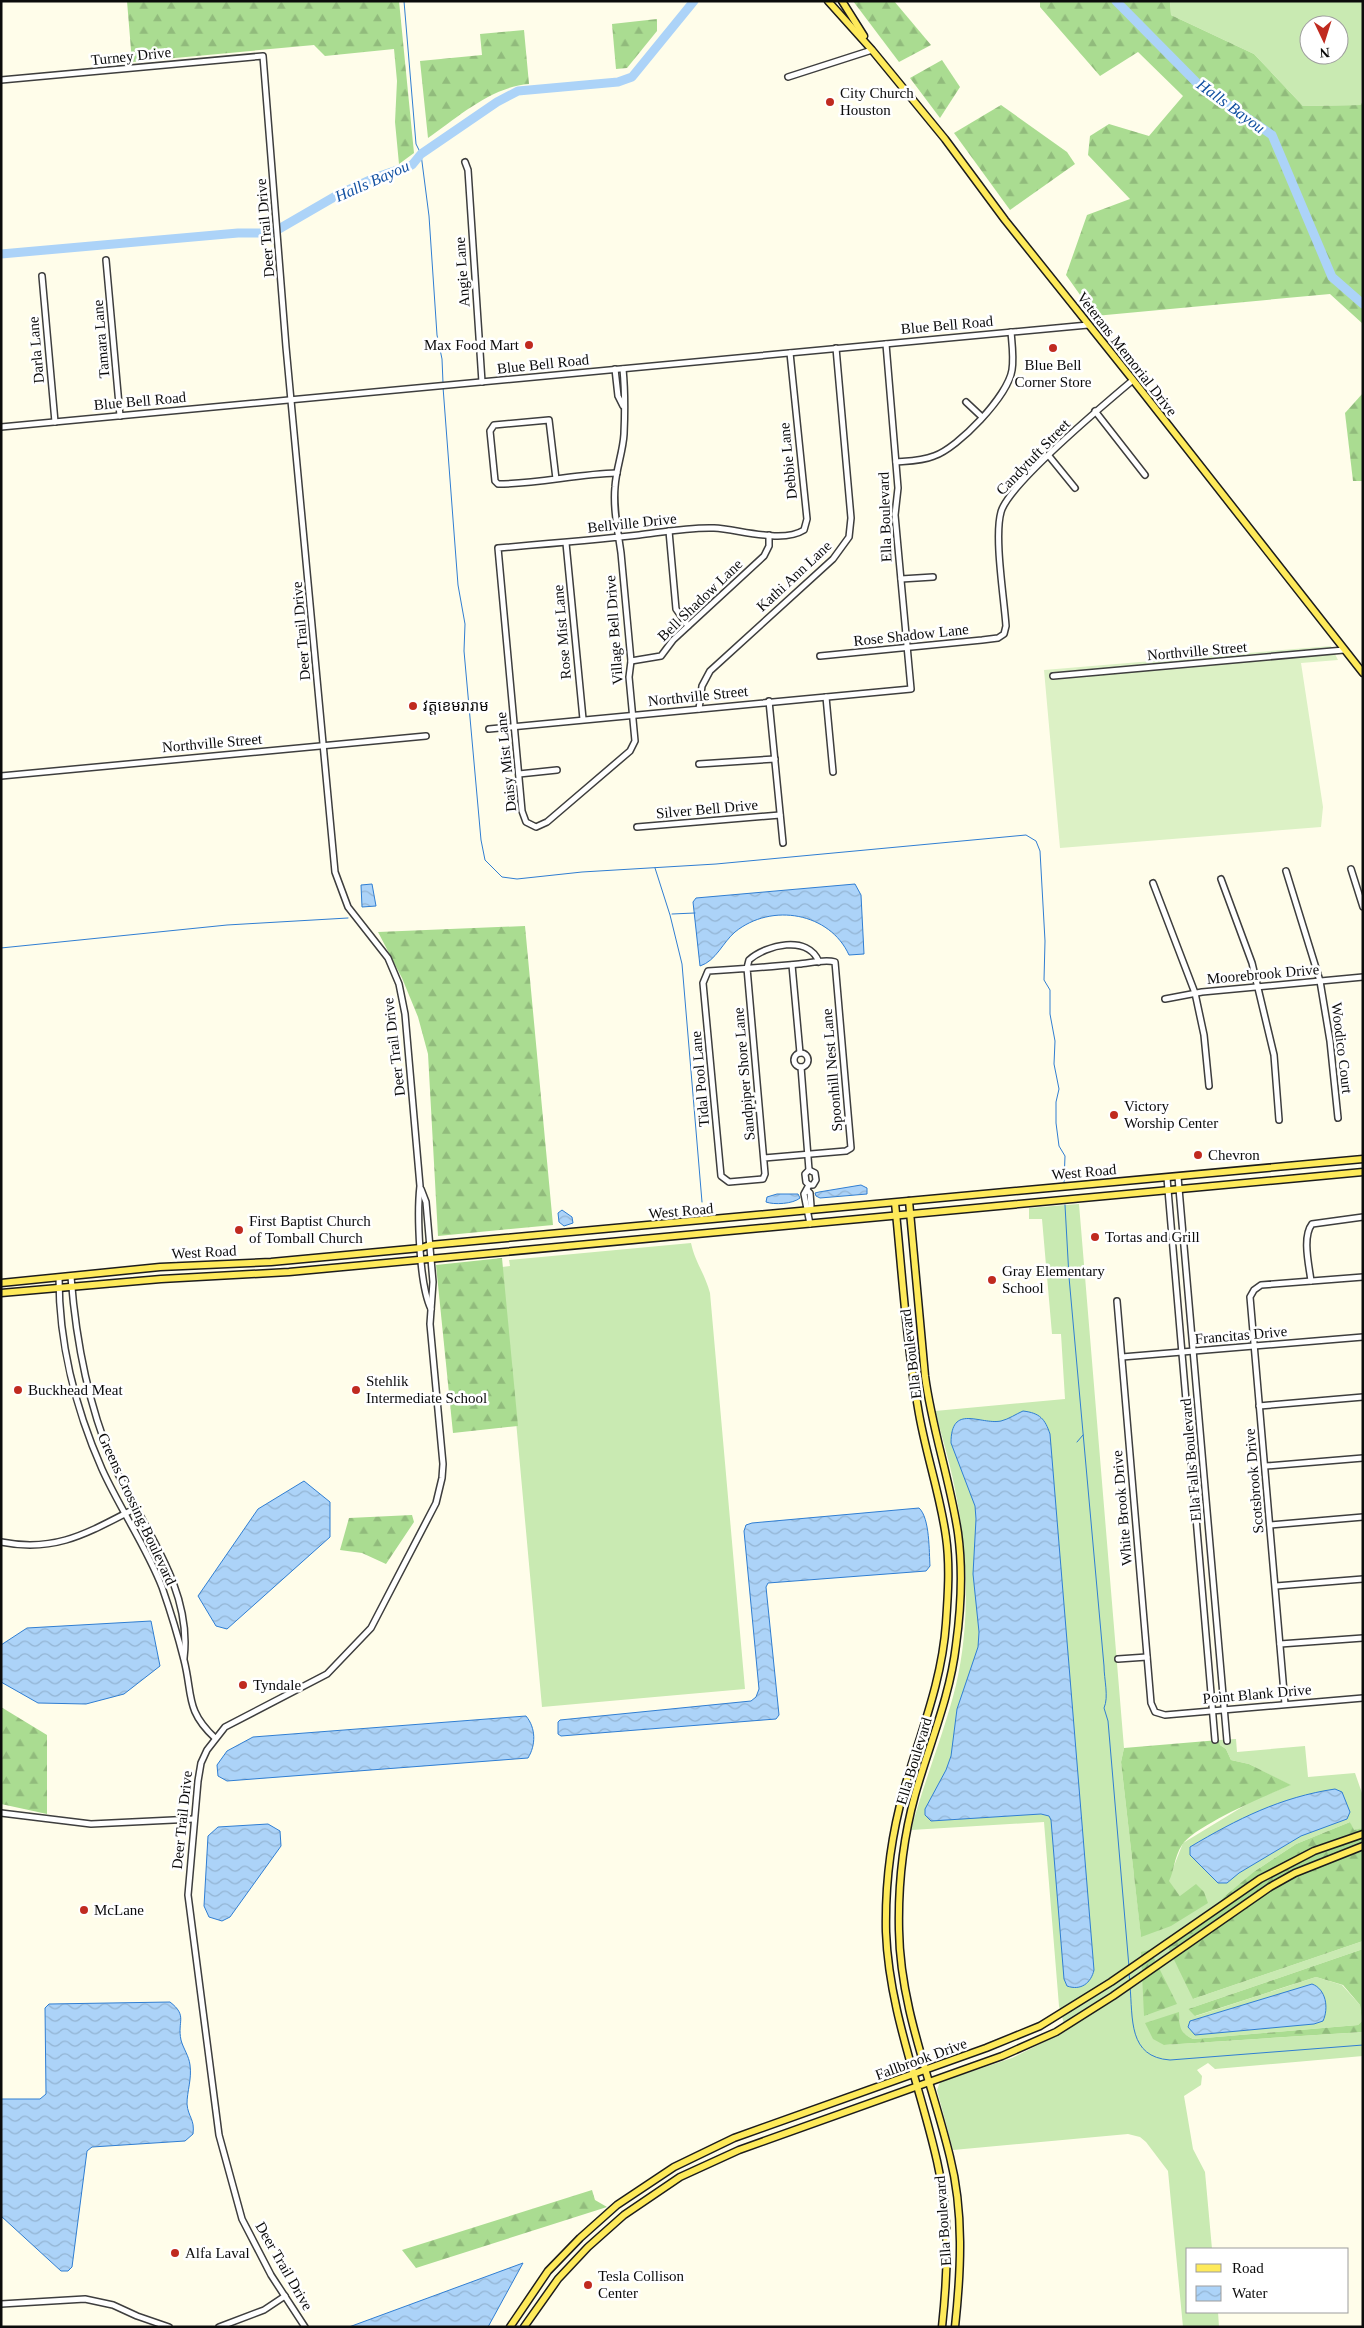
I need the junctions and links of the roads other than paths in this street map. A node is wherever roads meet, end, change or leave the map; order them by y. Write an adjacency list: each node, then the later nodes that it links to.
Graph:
1 (828, 1): 3 (main road, Veterans Memorial Drive)
2 (842, 1): 3 (main road, Veterans Memorial Drive)
3 (872, 50): 5 (street); 10 (main road, Veterans Memorial Drive)
4 (263, 56): 6 (street, Turney Drive); 19 (street, Deer Trail Drive)
5 (788, 77)
6 (1, 80)
7 (465, 162): 18 (street, Angie Lane)
8 (106, 260): 23 (street, Tamara Lane)
9 (42, 276): 25 (street, Darla Lane)
10 (1088, 325): 11 (street, Blue Bell Road); 17 (main road, Veterans Memorial Drive)
11 (1011, 332): 12 (street, Blue Bell Road); 24 (street)
12 (886, 344): 13 (street, Blue Bell Road); 28 (street, Ella Boulevard)
13 (836, 348): 14 (street, Blue Bell Road); 51 (street, Kathi Ann Lane)
14 (790, 353): 15 (street, Blue Bell Road); 34 (street, Debbie Lane)
15 (623, 368): 16 (street, Blue Bell Road); 21 (street, Village Bell Drive)
16 (615, 369): 18 (street, Blue Bell Road); 21 (street, Village Bell Drive)
17 (1134, 380): 22 (street, Candytuft Street); 43 (main road, Veterans Memorial Drive)
18 (482, 382): 19 (street, Blue Bell Road)
19 (291, 400): 23 (street, Blue Bell Road); 57 (street, Deer Trail Drive)
20 (966, 402): 24 (street)
21 (623, 407): 29 (street, Village Bell Drive)
22 (1095, 411): 27 (street, Candytuft Street); 30 (street)
23 (120, 416): 25 (street, Blue Bell Road)
24 (982, 417): 28 (street)
25 (55, 422): 26 (street, Blue Bell Road)
26 (1, 427)
27 (1049, 456): 32 (street); 41 (street, Candytuft Street)
28 (896, 462): 39 (street, Ella Boulevard)
29 (616, 473): 31 (street); 35 (street, Village Bell Drive)
30 (1145, 475)
31 (556, 479): 31 (street)
32 (1075, 488)
33 (669, 531): 34 (street, Bellville Drive); 35 (street, Bellville Drive); 40 (street)
34 (768, 535): 40 (street, Bell Shadow Lane)
35 (619, 537): 36 (street, Bellville Drive); 45 (street, Village Bell Drive)
36 (566, 543): 37 (street, Bellville Drive); 53 (street, Rose Mist Lane)
37 (498, 548): 54 (street, Daisy Mist Lane)
38 (933, 577): 39 (street)
39 (900, 579): 42 (street, Ella Boulevard)
40 (688, 626): 45 (street, Bell Shadow Lane)
41 (1004, 634): 42 (street, Rose Shadow Lane)
42 (906, 648): 44 (street, Rose Shadow Lane); 48 (street, Ella Boulevard)
43 (1344, 650): 46 (main road, Veterans Memorial Drive); 47 (street, Northville Street)
44 (820, 656)
45 (631, 660): 52 (street, Village Bell Drive)
46 (1363, 673)
47 (1053, 676)
48 (911, 689): 49 (street, Northville Street)
49 (826, 697): 50 (street, Northville Street); 61 (street)
50 (769, 701): 51 (street, Northville Street); 58 (street)
51 (699, 708): 52 (street, Northville Street)
52 (633, 715): 53 (street, Northville Street); 65 (street, Village Bell Drive)
53 (583, 719): 54 (street, Northville Street)
54 (514, 726): 55 (street, Northville Street); 62 (street, Daisy Mist Lane)
55 (488, 729)
56 (426, 736): 57 (street, Northville Street)
57 (323, 745): 63 (street, Northville Street); 96 (street, Deer Trail Drive)
58 (775, 759): 59 (street); 64 (street)
59 (699, 764)
60 (557, 770): 62 (street)
61 (833, 772)
62 (519, 774): 65 (street, Daisy Mist Lane)
63 (1, 776)
64 (780, 815): 66 (street, Silver Bell Drive); 67 (street)
65 (554, 816)
66 (637, 827)
67 (783, 843)
68 (1351, 869): 72 (street)
69 (1286, 872): 77 (street, Woodico Court)
70 (1221, 879): 78 (street)
71 (1153, 883): 79 (street)
72 (1363, 907)
73 (819, 962): 74 (street); 75 (street); 86 (street, Spoonhill Nest Lane)
74 (792, 965): 75 (street); 81 (street)
75 (747, 968): 87 (street, Sandpiper Shore Lane); 92 (street, Tidal Pool Lane)
76 (1363, 977): 77 (street, Moorebrook Drive)
77 (1320, 981): 78 (street, Moorebrook Drive); 84 (street, Woodico Court)
78 (1257, 987): 79 (street, Moorebrook Drive); 85 (street)
79 (1195, 993): 80 (street, Moorebrook Drive); 83 (street)
80 (1165, 999)
81 (800, 1053): 82 (street); 82 (street)
82 (801, 1068): 86 (street)
83 (1209, 1086)
84 (1338, 1118)
85 (1279, 1120)
86 (808, 1154): 87 (street, Spoonhill Nest Lane); 90 (street)
87 (764, 1158): 92 (street, Sandpiper Shore Lane)
88 (1360, 1159): 89 (main road, West Road); 91 (main road)
89 (1274, 1168): 93 (main road, West Road); 95 (main road)
90 (810, 1170): 97 (street); 97 (street)
91 (1360, 1172): 95 (main road, West Road)
92 (765, 1177)
93 (1178, 1177): 94 (main road, West Road); 98 (street, Ella Falls Boulevard)
94 (1167, 1178): 99 (street, Ella Falls Boulevard); 100 (main road, West Road)
95 (1276, 1180): 98 (main road, West Road)
96 (420, 1186): 112 (street, Deer Trail Drive); 113 (street, Deer Trail Drive)
97 (808, 1188): 102 (street)
98 (1180, 1189): 99 (main road, West Road); 137 (street, Ella Falls Boulevard)
99 (1168, 1190): 103 (main road, West Road); 138 (street, Ella Falls Boulevard)
100 (909, 1201): 101 (main road, West Road); 103 (main road, Ella Boulevard)
101 (895, 1203): 102 (main road, West Road); 104 (main road, Ella Boulevard)
102 (808, 1210): 106 (main road, West Road); 107 (street)
103 (910, 1214): 104 (main road, West Road); 133 (main road, Ella Boulevard)
104 (896, 1215): 107 (main road, West Road); 134 (main road, Ella Boulevard)
105 (1363, 1217): 126 (street)
106 (729, 1219): 108 (main road, West Road); 109 (main road)
107 (810, 1224): 109 (main road, West Road)
108 (658, 1225): 110 (main road); 111 (main road, West Road)
109 (731, 1230): 110 (main road, West Road)
110 (659, 1237): 114 (main road, West Road)
111 (504, 1238): 112 (main road, West Road); 114 (main road)
112 (430, 1246): 113 (main road, West Road); 117 (street, Deer Trail Drive)
113 (422, 1248): 115 (main road, West Road); 116 (street, Deer Trail Drive)
114 (506, 1251): 117 (main road, West Road)
115 (334, 1257): 118 (main road, West Road); 120 (main road)
116 (422, 1258): 117 (main road, West Road); 120 (main road, West Road); 132 (street, Deer Trail Drive)
117 (430, 1258): 132 (street, Deer Trail Drive)
118 (248, 1263): 119 (main road, West Road); 121 (main road)
119 (160, 1267): 122 (main road, West Road); 125 (main road)
120 (335, 1267): 121 (main road, West Road)
121 (248, 1273): 125 (main road, West Road)
122 (72, 1277): 124 (main road, West Road); 128 (street, Greens Crossing Boulevard)
123 (1363, 1277): 126 (street, Scotsbrook Drive)
124 (59, 1278): 127 (main road, West Road); 129 (street, Greens Crossing Boulevard)
125 (161, 1279): 128 (main road, West Road)
126 (1311, 1281): 136 (street, Scotsbrook Drive)
127 (1, 1283)
128 (72, 1286): 129 (main road, West Road); 145 (street, Greens Crossing Boulevard)
129 (59, 1288): 130 (main road, West Road); 147 (street, Greens Crossing Boulevard)
130 (1, 1292)
131 (1117, 1301): 139 (street, White Brook Drive)
132 (431, 1308): 171 (street, Deer Trail Drive)
133 (918, 1318): 134 (main road); 141 (main road, Ella Boulevard)
134 (907, 1319): 142 (main road, Ella Boulevard)
135 (1363, 1337): 136 (street, Francitas Drive)
136 (1254, 1346): 137 (street, Francitas Drive); 143 (street, Scotsbrook Drive)
137 (1194, 1352): 138 (street, Francitas Drive); 148 (street, Ella Falls Boulevard)
138 (1182, 1353): 139 (street, Francitas Drive); 149 (street, Ella Falls Boulevard)
139 (1122, 1356): 163 (street, White Brook Drive)
140 (1363, 1397): 143 (street)
141 (929, 1403): 142 (main road); 160 (main road, Ella Boulevard)
142 (917, 1406): 159 (main road, Ella Boulevard)
143 (1260, 1406): 146 (street, Scotsbrook Drive)
144 (1363, 1458): 146 (street)
145 (114, 1464): 147 (street); 150 (street, Greens Crossing Boulevard)
146 (1266, 1466): 153 (street, Scotsbrook Drive)
147 (102, 1470): 151 (street, Greens Crossing Boulevard)
148 (1206, 1484): 149 (street); 157 (street, Ella Falls Boulevard)
149 (1193, 1485): 158 (street, Ella Falls Boulevard)
150 (136, 1508): 151 (street); 165 (street, Greens Crossing Boulevard)
151 (125, 1513): 154 (street); 165 (street, Greens Crossing Boulevard)
152 (1363, 1517): 153 (street)
153 (1270, 1525): 156 (street, Scotsbrook Drive)
154 (1, 1542)
155 (1363, 1578): 156 (street)
156 (1276, 1586): 162 (street, Scotsbrook Drive)
157 (1215, 1590): 158 (street); 168 (street, Ella Falls Boulevard)
158 (1202, 1591): 169 (street, Ella Falls Boulevard)
159 (947, 1600): 160 (main road); 175 (main road, Ella Boulevard)
160 (960, 1601): 177 (main road, Ella Boulevard)
161 (1363, 1638): 162 (street)
162 (1280, 1644): 167 (street, Scotsbrook Drive)
163 (1148, 1657): 164 (street); 170 (street, White Brook Drive)
164 (1118, 1659)
165 (184, 1661): 171 (street, Greens Crossing Boulevard)
166 (1363, 1698): 167 (street, Point Blank Drive)
167 (1285, 1704): 168 (street, Point Blank Drive)
168 (1224, 1710): 169 (street, Point Blank Drive); 173 (street, Ella Falls Boulevard)
169 (1211, 1711): 170 (street, Point Blank Drive); 172 (street, Ella Falls Boulevard)
170 (1155, 1712)
171 (215, 1738): 176 (street, Deer Trail Drive)
172 (1215, 1740)
173 (1227, 1741)
174 (1, 1813): 176 (street)
175 (897, 1817): 177 (main road); 182 (main road, Ella Boulevard)
176 (194, 1819): 196 (street, Deer Trail Drive)
177 (909, 1820): 183 (main road, Ella Boulevard)
178 (1363, 1834): 180 (main road, Fallbrook Drive)
179 (1363, 1846): 181 (main road, Fallbrook Drive)
180 (1289, 1863): 181 (main road); 184 (main road, Fallbrook Drive)
181 (1295, 1873): 185 (main road, Fallbrook Drive)
182 (886, 1924): 183 (main road); 189 (main road, Ella Boulevard)
183 (898, 1924): 188 (main road, Ella Boulevard)
184 (1118, 1976): 185 (main road); 186 (main road, Fallbrook Drive)
185 (1125, 1988): 187 (main road, Fallbrook Drive)
186 (1040, 2026): 187 (main road); 188 (main road, Fallbrook Drive)
187 (1046, 2037): 190 (main road, Fallbrook Drive)
188 (926, 2070): 189 (main road, Fallbrook Drive); 190 (main road, Ella Boulevard)
189 (914, 2074): 191 (main road, Ella Boulevard); 194 (main road, Fallbrook Drive)
190 (929, 2082): 191 (main road, Fallbrook Drive); 192 (main road, Ella Boulevard)
191 (917, 2086): 193 (main road, Ella Boulevard); 195 (main road, Fallbrook Drive)
192 (958, 2206): 193 (main road); 199 (main road, Ella Boulevard)
193 (945, 2207): 198 (main road, Ella Boulevard)
194 (567, 2251): 195 (main road); 203 (main road, Fallbrook Drive)
195 (576, 2260): 204 (main road, Fallbrook Drive)
196 (285, 2296): 201 (street); 202 (street, Deer Trail Drive)
197 (1, 2304): 200 (street)
198 (944, 2316): 199 (main road); 205 (main road, Ella Boulevard)
199 (956, 2316): 206 (main road, Ella Boulevard)
200 (169, 2327)
201 (219, 2327)
202 (305, 2327)
203 (510, 2327)
204 (524, 2327)
205 (942, 2327)
206 (955, 2327)

